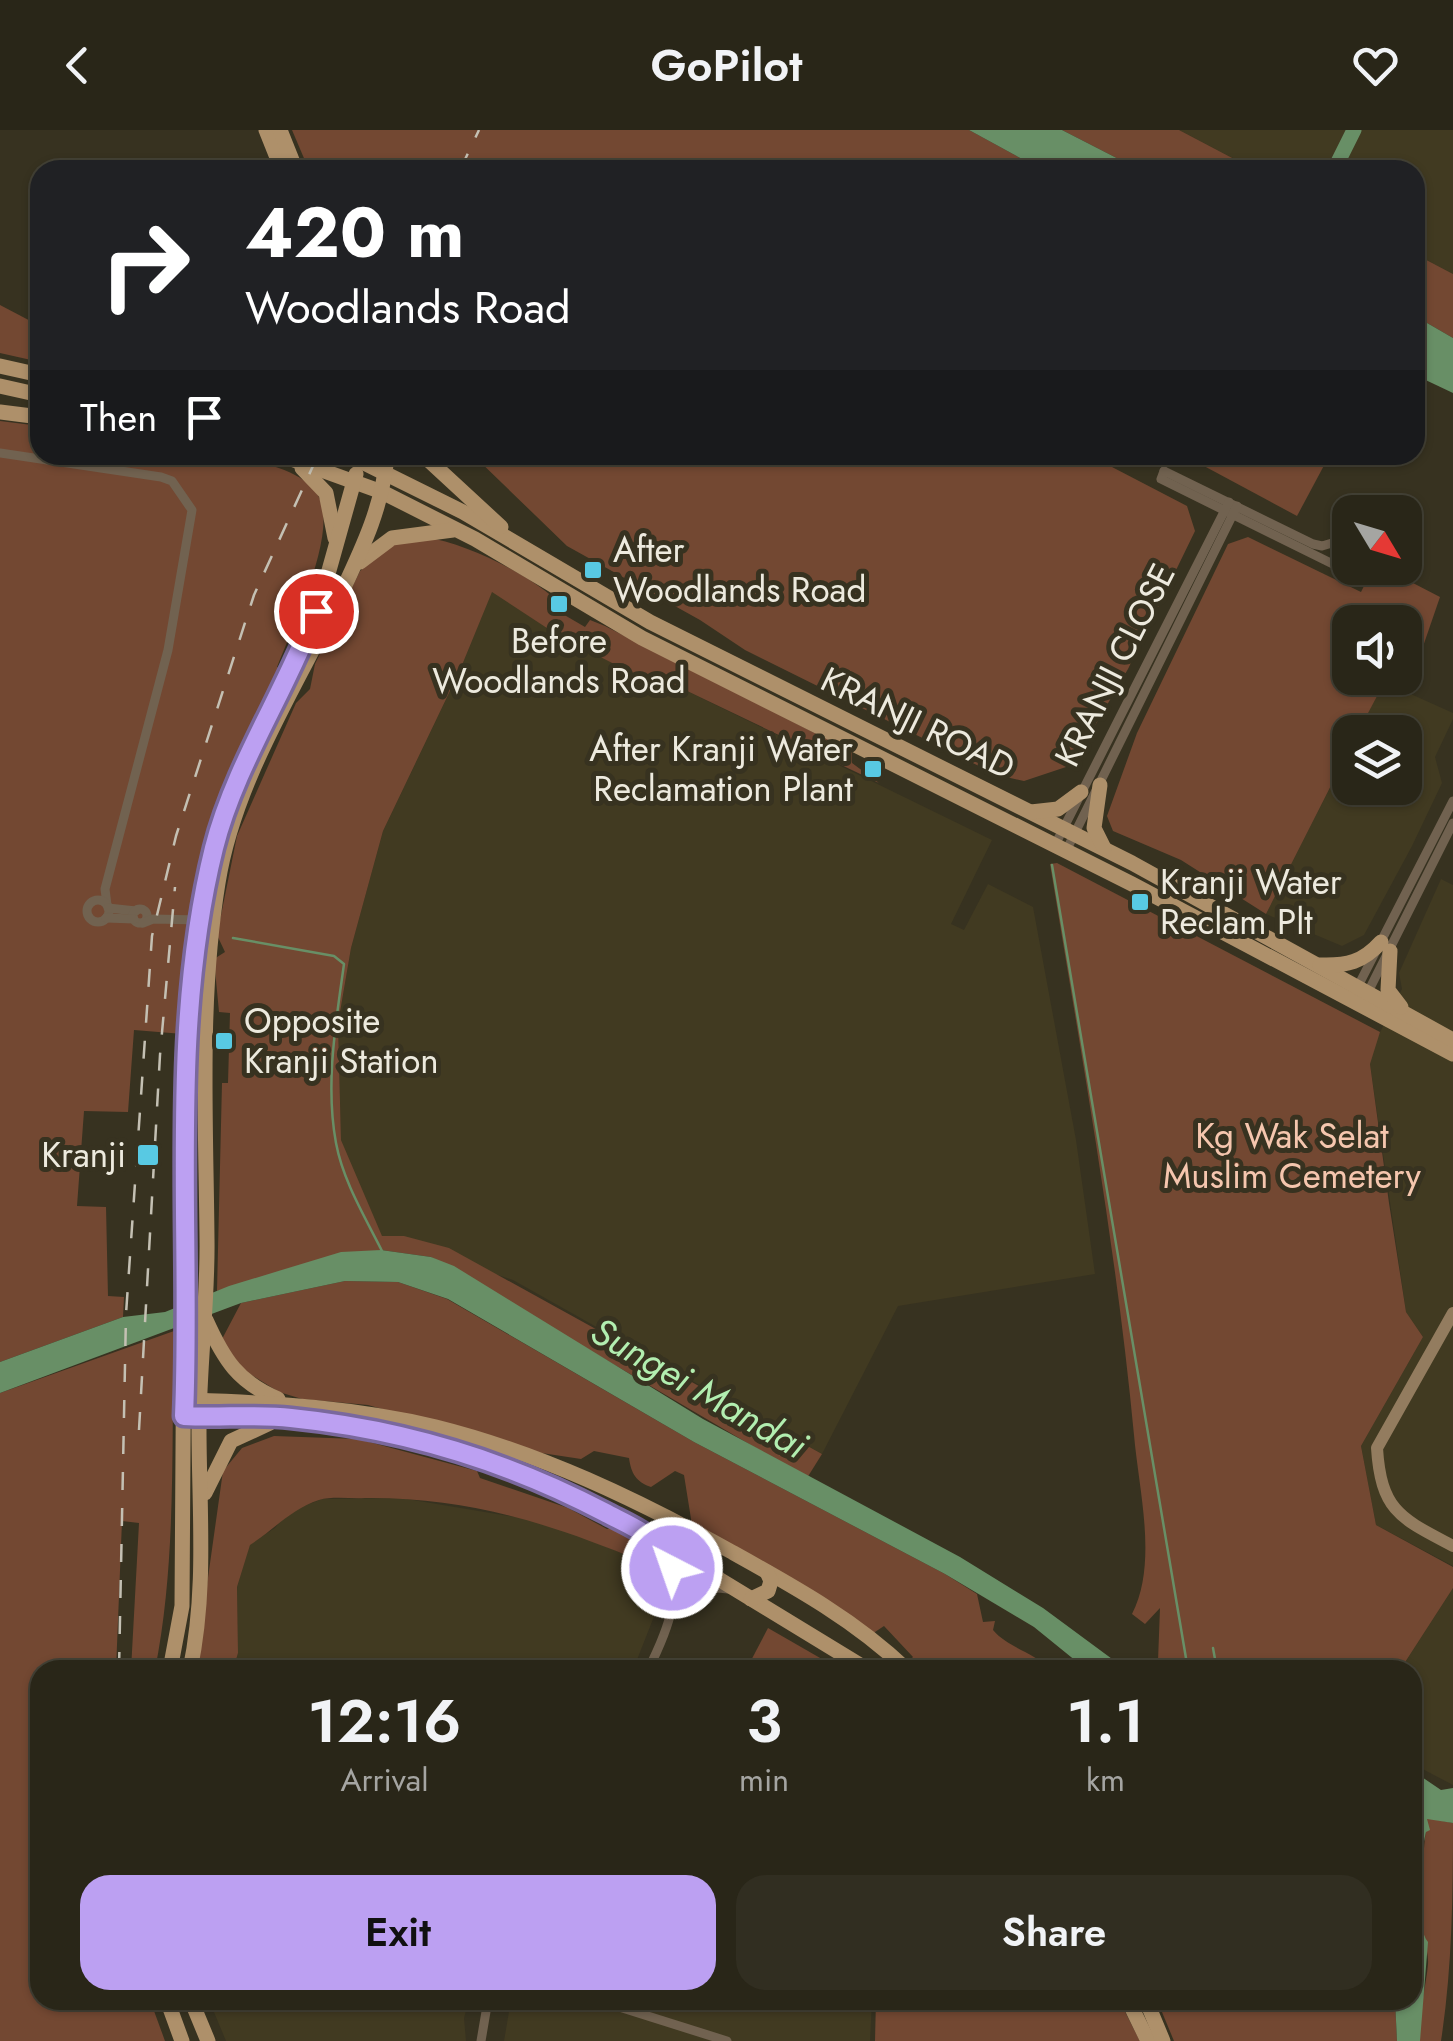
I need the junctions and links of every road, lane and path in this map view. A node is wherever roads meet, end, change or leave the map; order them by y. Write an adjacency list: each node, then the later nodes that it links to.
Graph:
1 (266, 130): 3 (main road)
2 (280, 130): 4 (main road)
3 (278, 160)
4 (292, 160)
5 (0, 366): 6 (main road)
6 (30, 374)
7 (0, 386): 8 (main road)
8 (30, 393)
9 (0, 412): 10 (main road)
10 (30, 416)
11 (0, 453): 12 (street)
12 (30, 457)
13 (80, 465): 37 (street)
14 (296, 465): 26 (main road)
15 (309, 465): 20 (main road, KRANJI ROAD)
16 (355, 465): 20 (main road)
17 (386, 465): 21 (main road)
18 (389, 465): 25 (main road, KRANJI ROAD)
19 (435, 465): 25 (main road)
20 (355, 481): 21 (main road, KRANJI ROAD); 26 (main road)
21 (382, 492): 23 (main road, KRANJI ROAD); 28 (main road)
22 (1231, 509): 22 (street); 24 (street); 27 (street); 29 (street, KRANJI CLOSE); 30 (street, KRANJI CLOSE)
23 (457, 530): 28 (main road); 35 (main road, KRANJI ROAD)
24 (1332, 543)
25 (520, 544): 32 (main road, KRANJI ROAD)
26 (336, 552): 40 (main road)
27 (1332, 563)
28 (356, 566): 49 (main road)
29 (1100, 785): 34 (street, KRANJI CLOSE); 36 (main road)
30 (1081, 792): 32 (main road); 34 (street, KRANJI CLOSE)
31 (1453, 801): 43 (street)
32 (1031, 812): 34 (main road, KRANJI ROAD)
33 (1453, 822): 43 (street)
34 (1069, 832): 35 (street, KRANJI CLOSE); 36 (main road, KRANJI ROAD)
35 (1061, 848): 42 (main road, KRANJI ROAD)
36 (1105, 850): 41 (main road, KRANJI ROAD)
37 (105, 889): 38 (street); 39 (street)
38 (95, 900): 39 (street); 39 (street)
39 (107, 910): 40 (street)
40 (201, 920): 50 (main road)
41 (1241, 924): 42 (main road); 44 (main road, KRANJI ROAD)
42 (1236, 942): 45 (main road, KRANJI ROAD)
43 (1385, 946): 44 (main road); 45 (street); 46 (main road)
44 (1316, 965): 45 (main road, KRANJI ROAD)
45 (1359, 998): 46 (main road, KRANJI ROAD); 48 (main road, KRANJI ROAD)
46 (1410, 1017): 47 (main road, KRANJI ROAD)
47 (1453, 1040)
48 (1453, 1054)
49 (207, 1244): 50 (main road); 52 (main road)
50 (186, 1254): 53 (main road)
51 (1453, 1313): 57 (street)
52 (203, 1315): 53 (main road); 54 (main road)
53 (192, 1408): 54 (main road); 55 (main road); 62 (main road)
54 (290, 1411): 55 (main road); 56 (main road); 58 (main road)
55 (200, 1509): 63 (main road)
56 (656, 1541): 59 (main road); 61 (street)
57 (1453, 1546)
58 (767, 1572): 60 (main road); 66 (main road)
59 (736, 1590): 60 (main road); 61 (street)
60 (751, 1599): 65 (main road)
61 (670, 1618): 64 (street)
62 (172, 1660)
63 (191, 1660)
64 (652, 1660)
65 (852, 1660)
66 (894, 1660)
67 (171, 2010): 73 (main road)
68 (196, 2010): 74 (main road)
69 (486, 2010): 75 (street)
70 (629, 2010): 76 (street)
71 (1133, 2010): 77 (main road)
72 (1150, 2010): 78 (main road)
73 (182, 2041)
74 (208, 2041)
75 (481, 2041)
76 (728, 2041)
77 (1148, 2041)
78 (1163, 2041)

